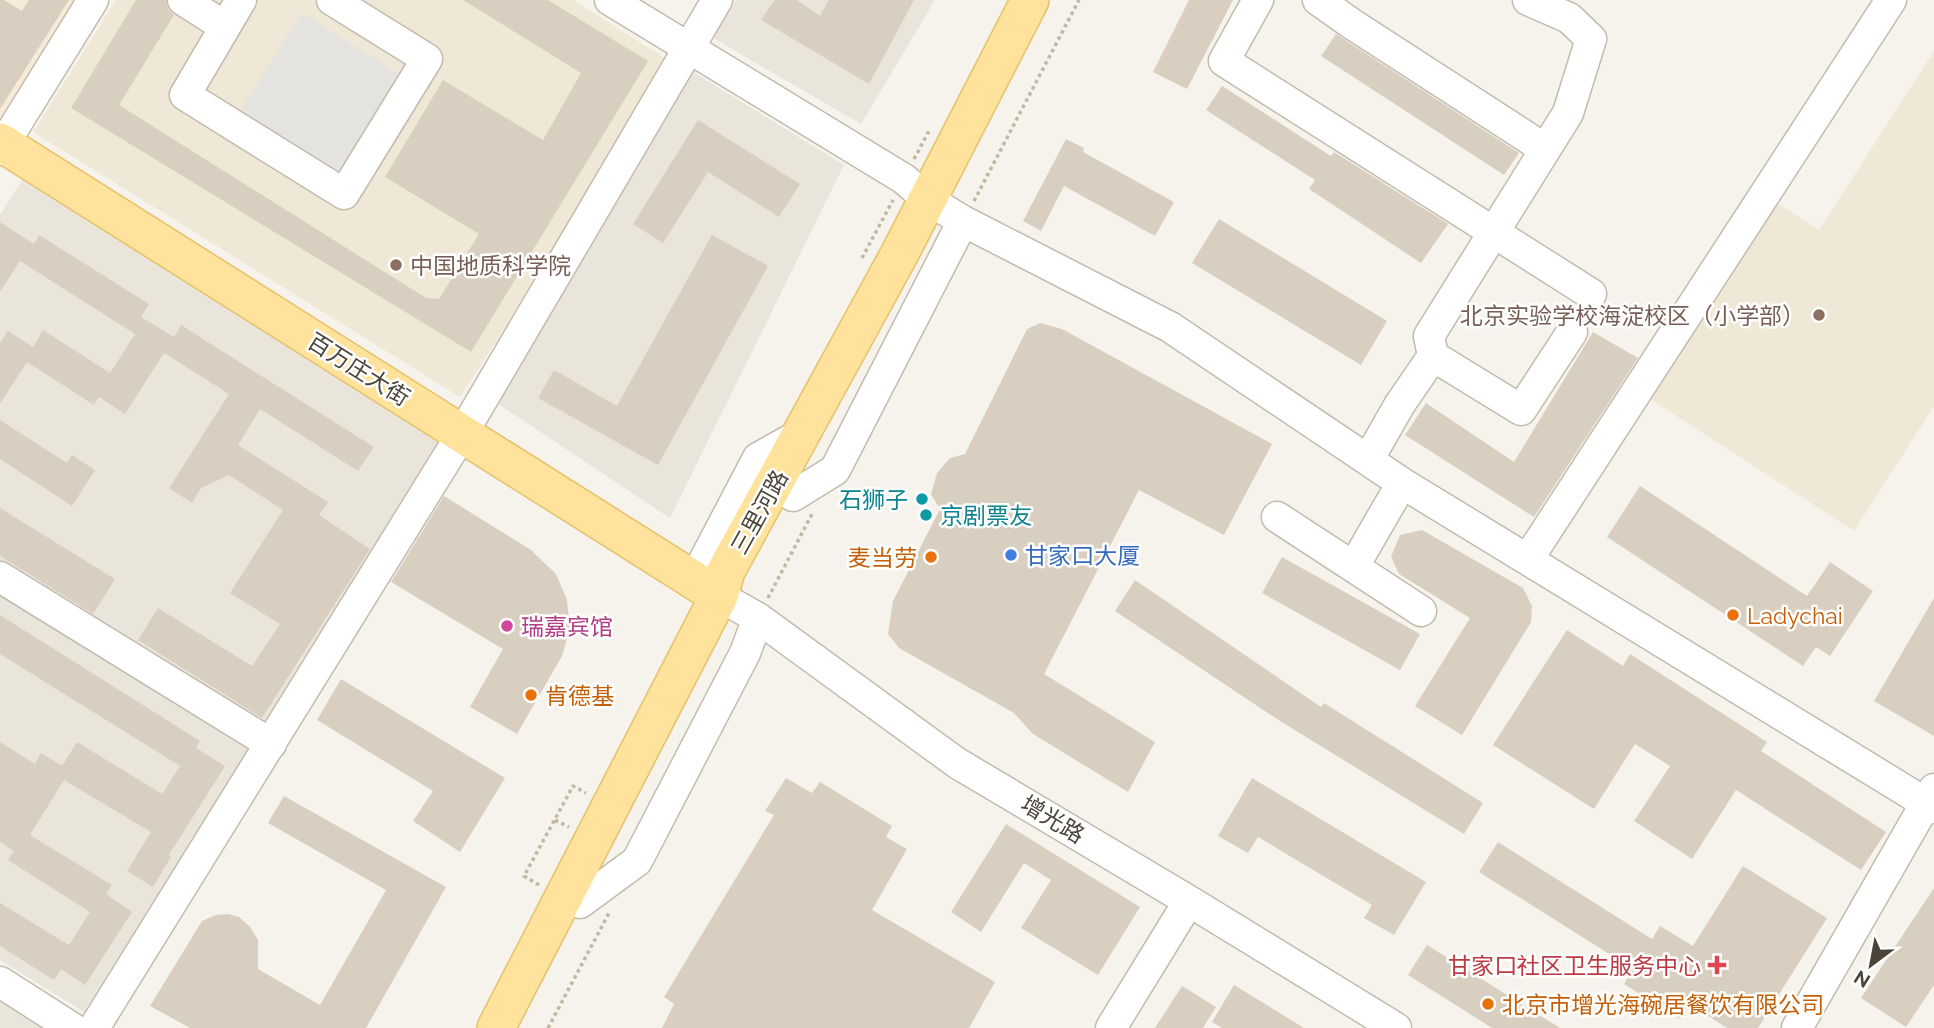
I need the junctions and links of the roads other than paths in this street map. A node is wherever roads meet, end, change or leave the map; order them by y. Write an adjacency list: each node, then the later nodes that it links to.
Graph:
1 (93, 0): 15 (street)
2 (183, 0): 13 (street)
3 (241, 0): 13 (street)
4 (332, 0): 13 (street)
5 (610, 0): 14 (street)
6 (717, 0): 14 (street)
7 (1030, 0): 17 (main road, 三里河路)
8 (1052, 0): 17 (main road, 三里河路)
9 (1258, 0): 18 (street)
10 (1318, 0): 16 (street)
11 (1528, 0): 16 (street)
12 (1891, 0): 26 (street)
13 (224, 26)
14 (688, 48): 17 (street); 22 (street)
15 (1, 145): 22 (main road, 百万庄大街)
16 (1545, 149): 18 (street)
17 (934, 202): 23 (street); 29 (main road, 三里河路); 29 (main road, 三里河路)
18 (1493, 233): 19 (street); 21 (street)
19 (1591, 294)
20 (1573, 332): 21 (street)
21 (1433, 356): 23 (street)
22 (462, 434): 29 (main road, 百万庄大街); 31 (street)
23 (1368, 460): 24 (street)
24 (1402, 483): 26 (street); 27 (street)
25 (1277, 517): 27 (street)
26 (1528, 559): 32 (street)
27 (1354, 566): 30 (street)
28 (0, 577): 31 (street)
29 (727, 600): 33 (street, 增光路); 38 (main road, 三里河路); 39 (main road, 三里河路)
30 (1421, 611)
31 (271, 744): 37 (street)
32 (1931, 800): 41 (street)
33 (1189, 901): 35 (street, 增光路); 40 (street)
34 (0, 982): 36 (street)
35 (1383, 1025)
36 (72, 1028)
37 (94, 1028)
38 (496, 1028)
39 (517, 1028)
40 (1111, 1028)
41 (1797, 1028)

